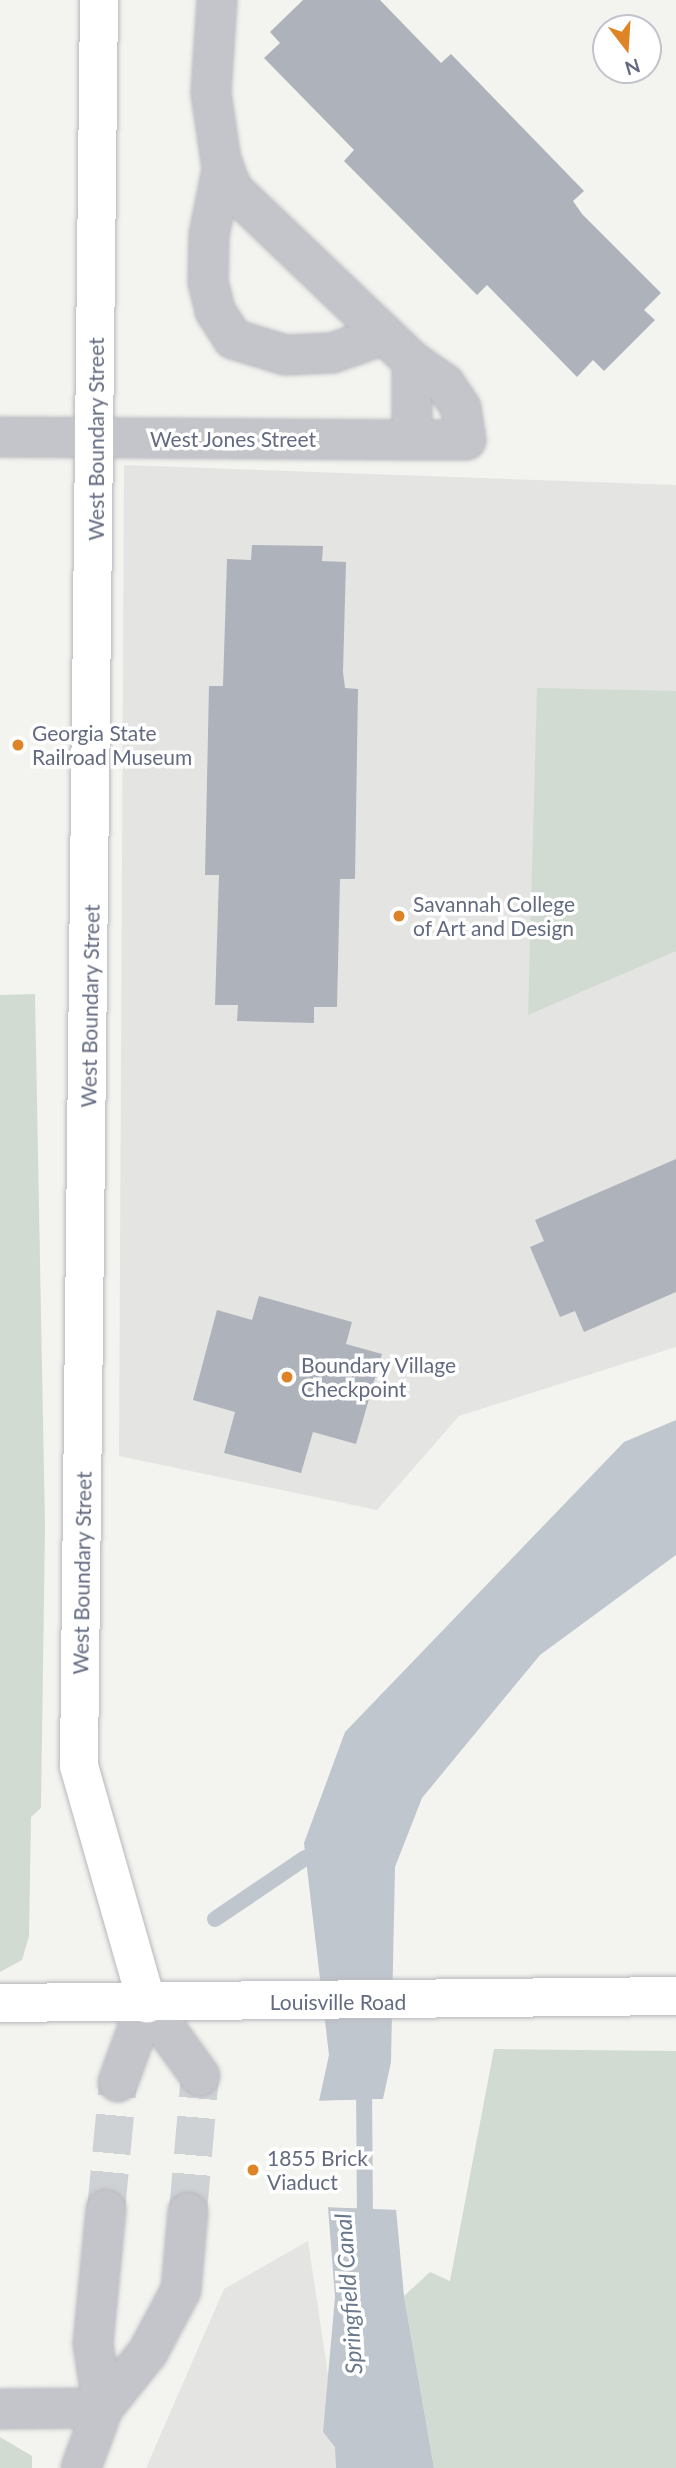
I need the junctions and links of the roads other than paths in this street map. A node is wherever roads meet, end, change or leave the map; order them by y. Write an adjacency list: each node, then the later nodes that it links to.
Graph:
1 (99, 0): 7 (main road, West Boundary Street)
2 (217, 0): 3 (street)
3 (223, 165): 4 (street); 4 (street)
4 (384, 335): 5 (street)
5 (412, 361): 8 (street); 8 (street, West Jones Street)
6 (0, 438): 7 (street, West Jones Street)
7 (95, 438): 8 (street, West Jones Street); 11 (main road, West Boundary Street)
8 (412, 440)
9 (676, 1996): 11 (main road, Louisville Road)
10 (0, 2003): 11 (main road, Louisville Road)
11 (148, 2003): 12 (street, West Boundary Street); 13 (street)
12 (200, 2076)
13 (118, 2081)
14 (106, 2210): 16 (street)
15 (188, 2212): 16 (street)
16 (103, 2408): 17 (street); 18 (street)
17 (0, 2409)
18 (81, 2468)

